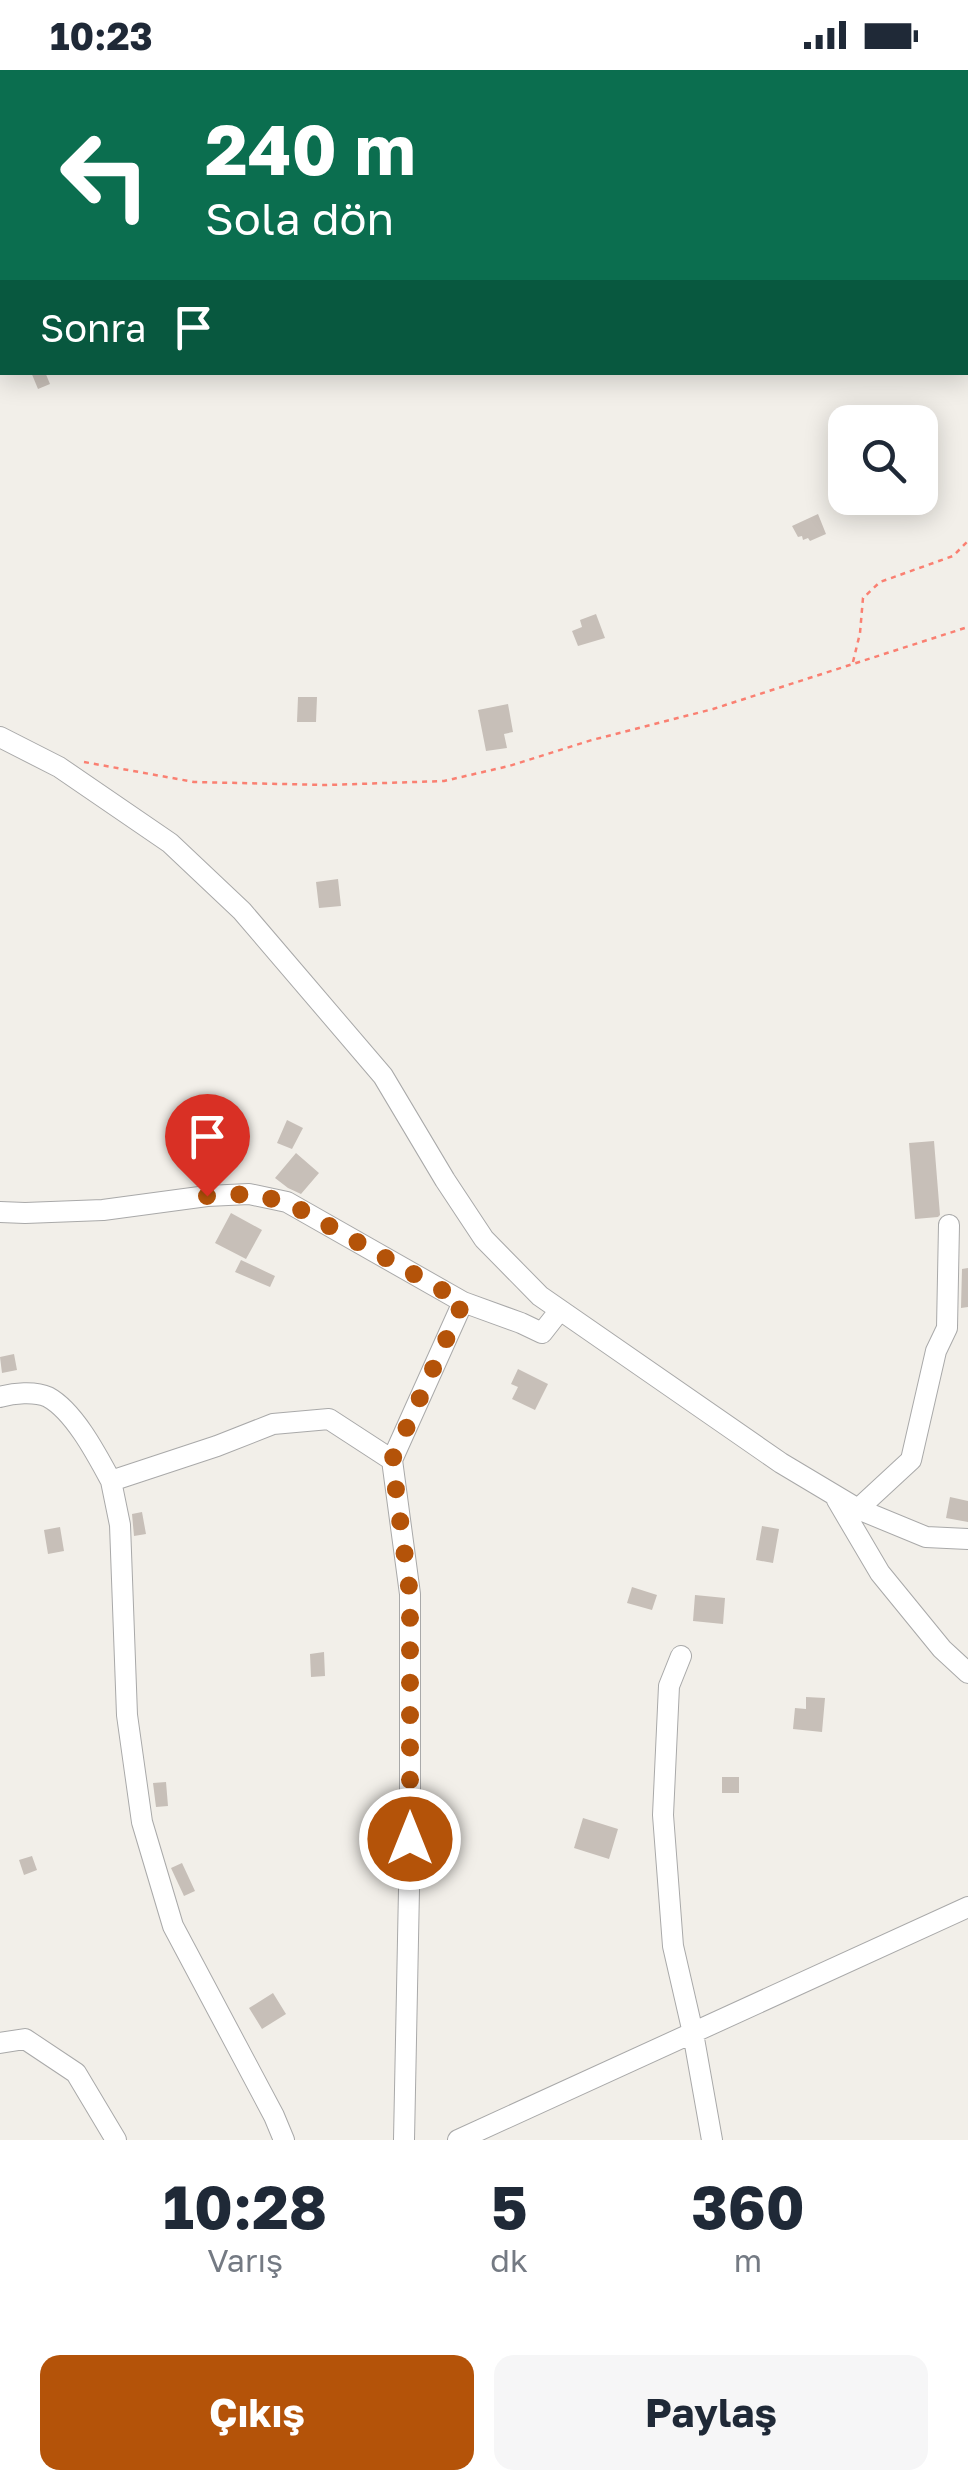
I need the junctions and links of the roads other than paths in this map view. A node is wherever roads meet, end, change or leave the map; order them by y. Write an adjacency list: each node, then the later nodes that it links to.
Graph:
1 (0, 737): 5 (street)
2 (0, 1212): 4 (street)
3 (949, 1225): 10 (street)
4 (463, 1302): 5 (street); 7 (street)
5 (560, 1310): 9 (street)
6 (0, 1397): 8 (street)
7 (392, 1460): 8 (street); 19 (street)
8 (111, 1480): 18 (street)
9 (834, 1495): 10 (street); 13 (street)
10 (858, 1510): 11 (street)
11 (968, 1539)
12 (681, 1656): 15 (street)
13 (968, 1673)
14 (968, 1907): 15 (street)
15 (693, 2034): 20 (street); 21 (street)
16 (0, 2044): 17 (street)
17 (116, 2140)
18 (284, 2140)
19 (404, 2140)
20 (458, 2140)
21 (712, 2140)

